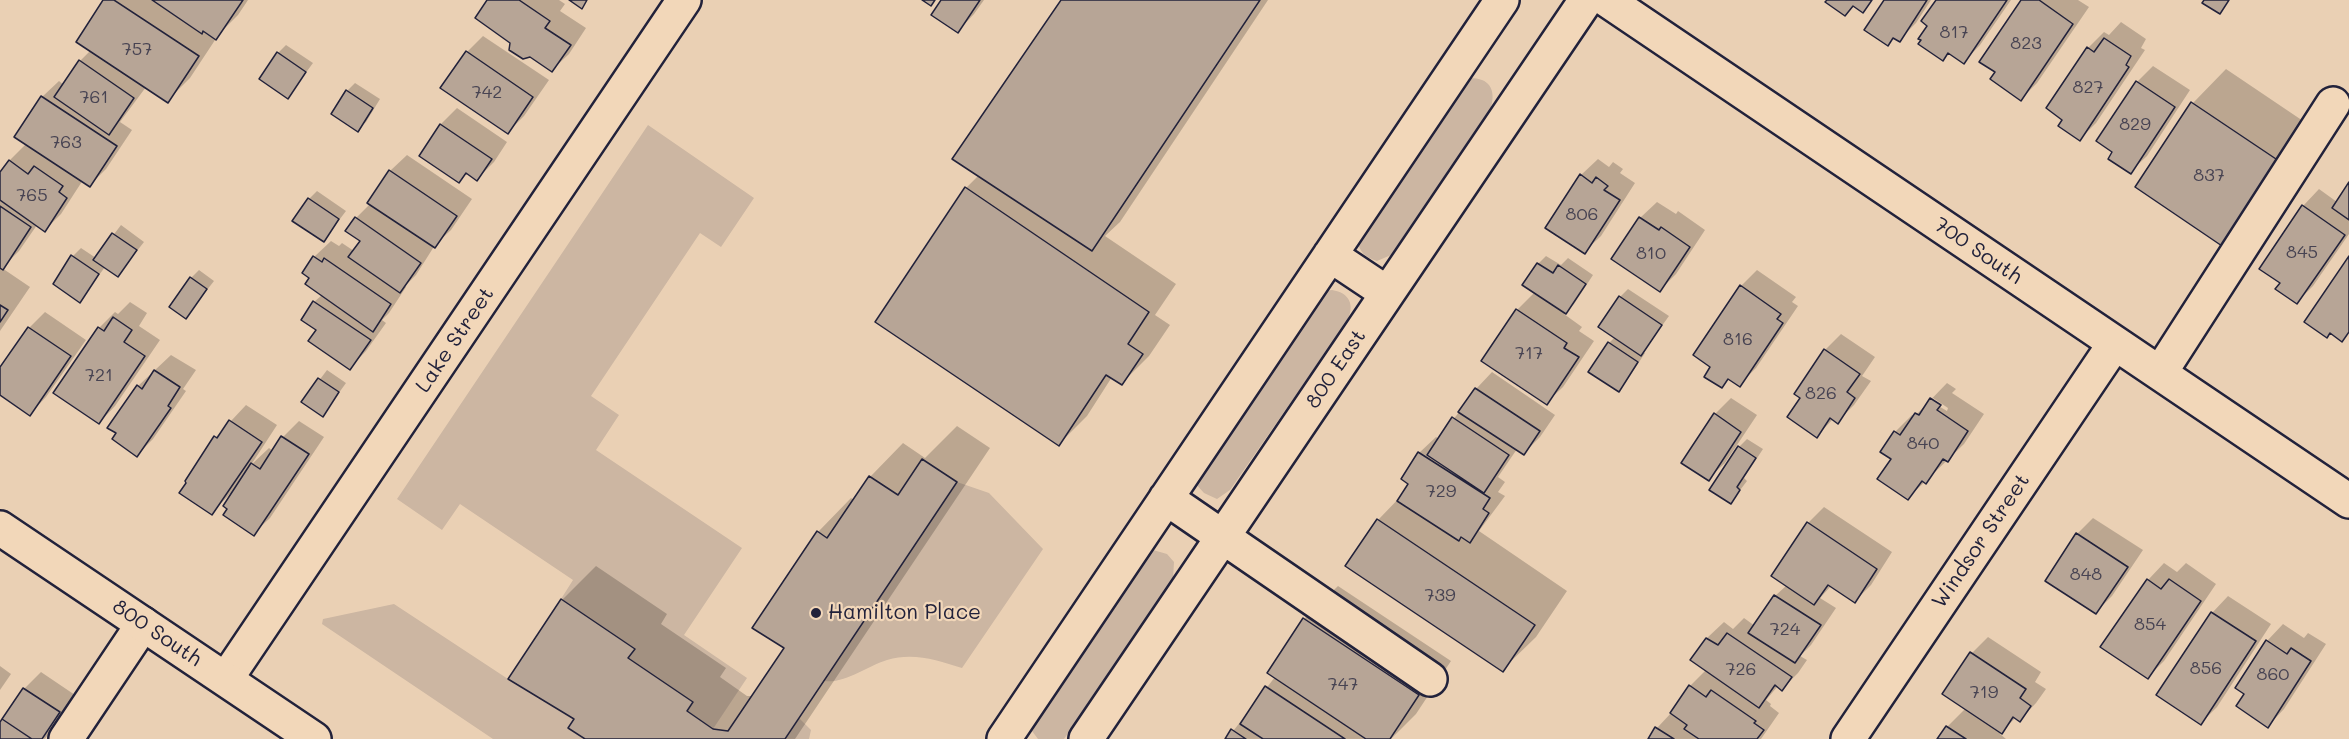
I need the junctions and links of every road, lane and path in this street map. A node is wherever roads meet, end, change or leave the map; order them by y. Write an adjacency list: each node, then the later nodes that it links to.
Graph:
1 (684, 0): 15 (street, Lake Street)
2 (1502, 0): 6 (street)
3 (1586, 0): 7 (street, 800 East)
4 (1607, 0): 8 (street, 700 South)
5 (2333, 104): 9 (street)
6 (1330, 255): 7 (street); 10 (street)
7 (1387, 293): 13 (street, 800 East)
8 (2115, 343): 9 (street, 700 South); 21 (street, Windsor Street)
9 (2160, 373): 11 (street, 700 South)
10 (1166, 498): 13 (street); 17 (street)
11 (2349, 501)
12 (0, 528): 14 (street, 800 South)
13 (1222, 537): 16 (street); 20 (street, 800 East)
14 (143, 624): 15 (street, 800 South); 18 (street)
15 (226, 679): 19 (street, 800 South)
16 (1430, 680)
17 (1014, 736)
18 (66, 739)
19 (314, 739)
20 (1086, 739)
21 (1848, 739)

